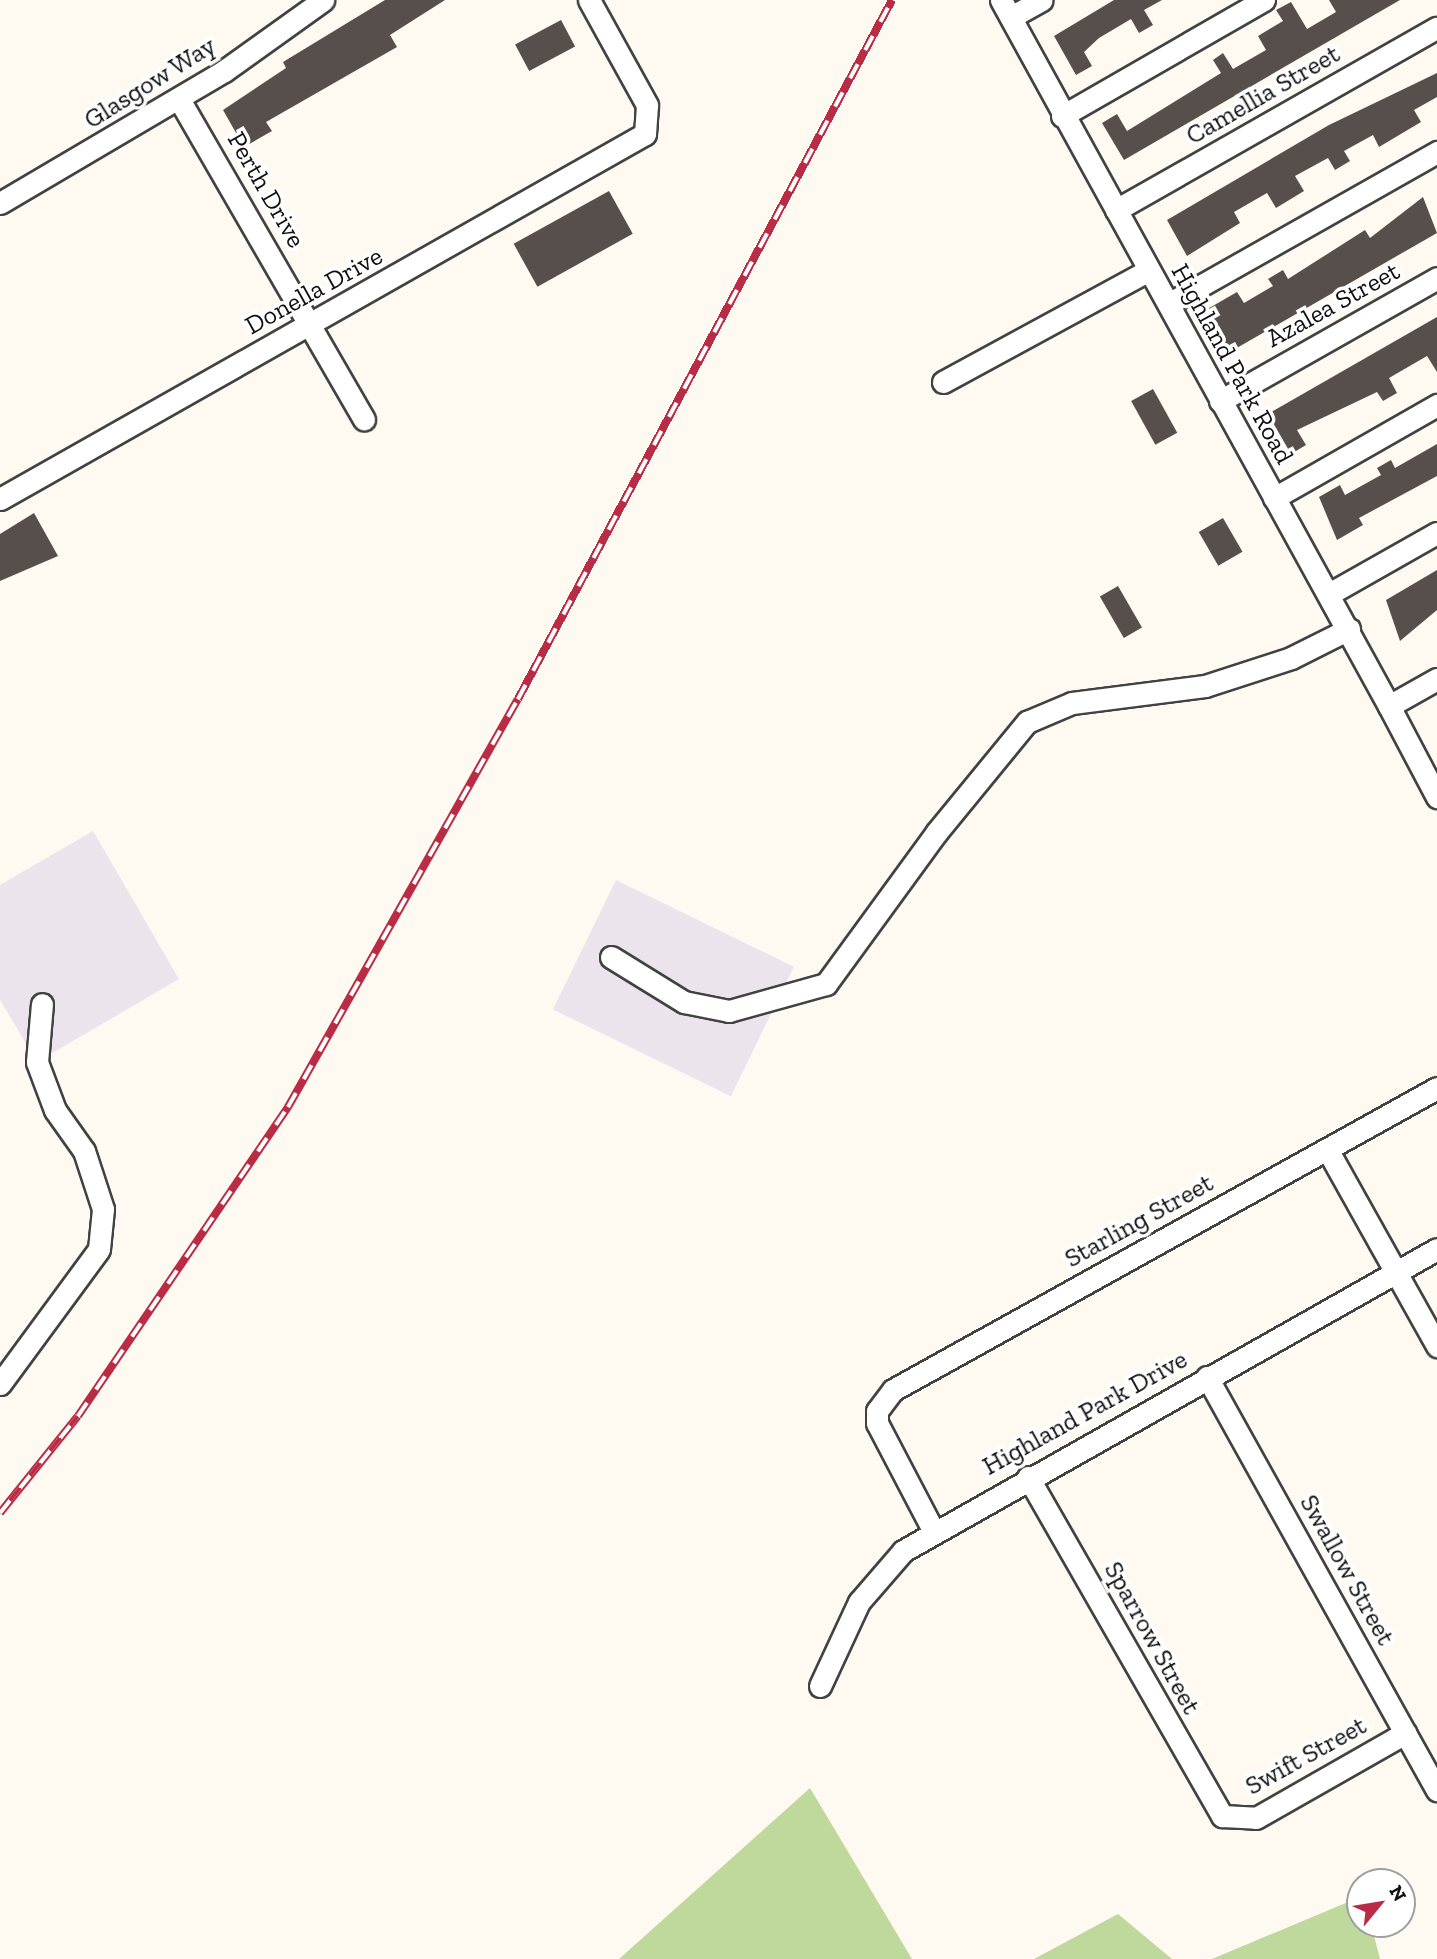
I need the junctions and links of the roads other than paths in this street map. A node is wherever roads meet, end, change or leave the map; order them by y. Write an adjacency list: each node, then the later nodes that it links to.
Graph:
1 (323, 0): 7 (street, Glasgow Way)
2 (589, 0): 15 (street, Donella Drive)
3 (1042, 0): 5 (street)
4 (1264, 0): 8 (street)
5 (1006, 8): 8 (street, Highland Park Road)
6 (1437, 28): 11 (street, Camellia Street)
7 (179, 99): 10 (street, Glasgow Way); 15 (street, Perth Drive)
8 (1062, 116): 11 (street, Highland Park Road)
9 (1437, 152): 14 (street)
10 (0, 203)
11 (1116, 210): 12 (street, Highland Park Road)
12 (1149, 270): 14 (street, Highland Park Road); 16 (street)
13 (1437, 278): 17 (street, Azalea Street)
14 (1172, 302): 17 (street, Highland Park Road)
15 (311, 324): 19 (street, Perth Drive); 21 (street, Donella Drive)
16 (943, 382)
17 (1220, 401): 20 (street, Highland Park Road)
18 (1437, 405): 20 (street)
19 (364, 420)
20 (1274, 498): 23 (street, Highland Park Road)
21 (0, 499)
22 (1437, 533): 23 (street)
23 (1329, 594): 24 (street, Highland Park Road)
24 (1349, 629): 26 (street, Highland Park Road); 28 (street)
25 (1437, 679): 26 (street)
26 (1389, 706): 27 (street, Highland Park Road)
27 (1437, 797)
28 (611, 957)
29 (42, 1004): 36 (street)
30 (1437, 1088): 31 (street, Starling Street)
31 (1327, 1149): 33 (street); 38 (street, Starling Street)
32 (1437, 1249): 33 (street, Highland Park Drive)
33 (1395, 1272): 34 (street); 35 (street, Highland Park Drive)
34 (1437, 1346)
35 (1207, 1377): 37 (street, Highland Park Drive); 40 (street, Swallow Street)
36 (0, 1384)
37 (1028, 1477): 38 (street, Highland Park Drive); 42 (street, Sparrow Street)
38 (933, 1530): 39 (street, Highland Park Drive)
39 (820, 1686)
40 (1405, 1733): 41 (street, Swallow Street); 42 (street, Swift Street)
41 (1437, 1790)
42 (1232, 1820)

